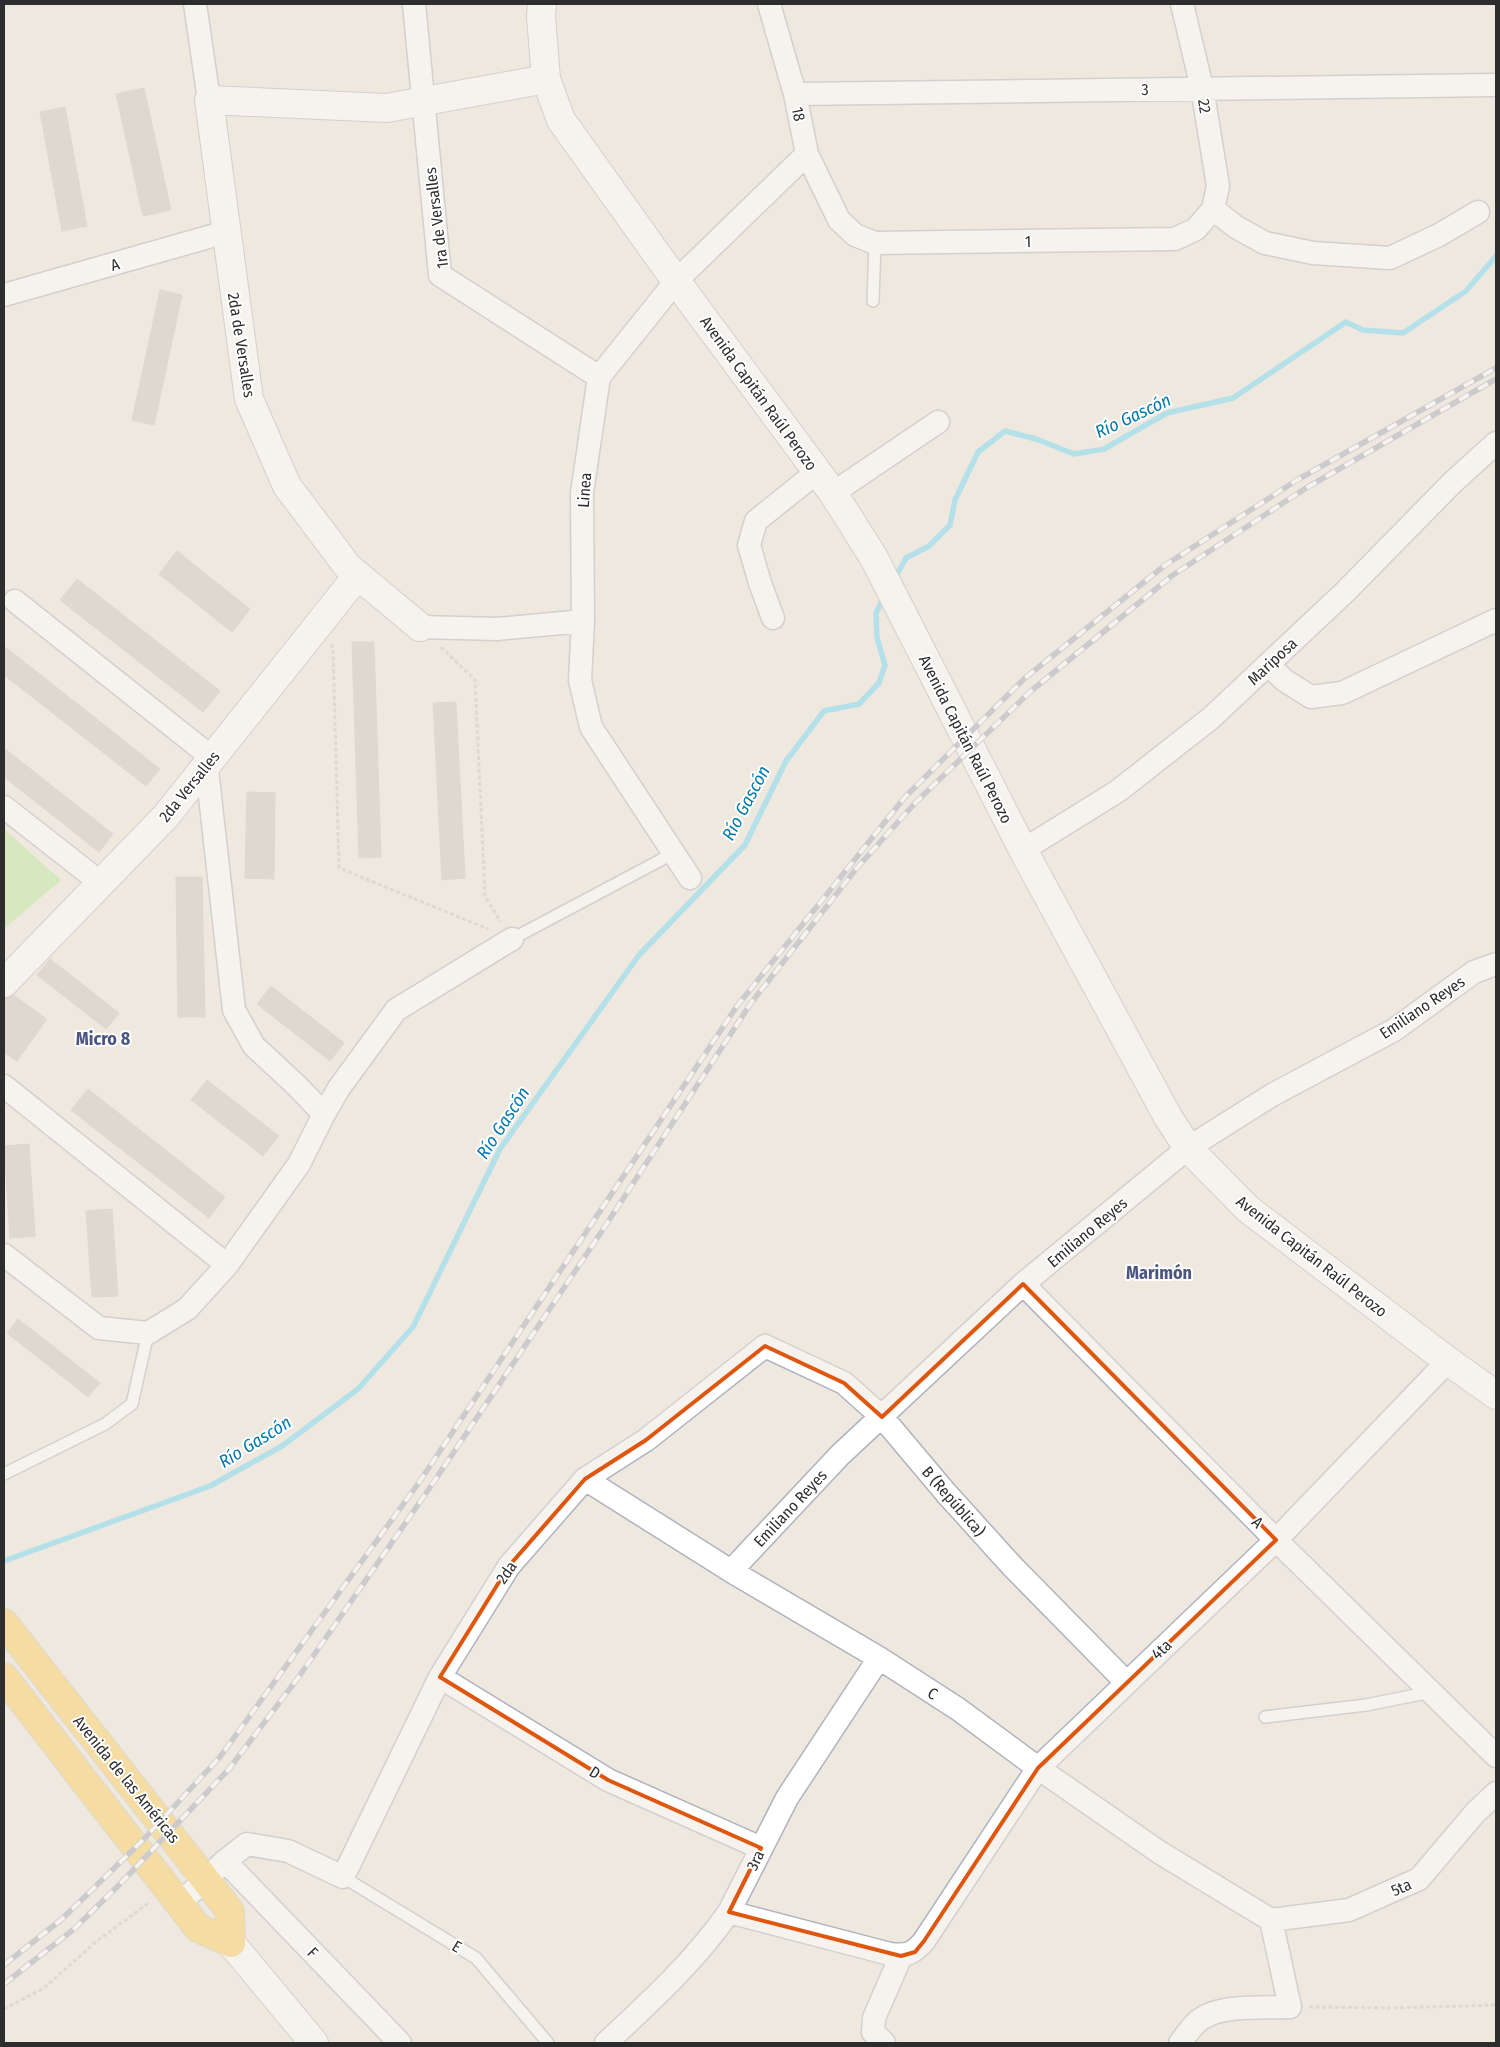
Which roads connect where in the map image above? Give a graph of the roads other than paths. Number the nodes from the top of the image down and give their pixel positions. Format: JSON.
{"nodes":[{"id":1,"x":195,"y":4,"type":"edge"},
{"id":2,"x":414,"y":4,"type":"edge"},
{"id":3,"x":542,"y":4,"type":"edge"},
{"id":4,"x":769,"y":4,"type":"edge"},
{"id":5,"x":1182,"y":4,"type":"edge"},
{"id":6,"x":546,"y":79,"type":"junction"},
{"id":7,"x":1496,"y":85,"type":"edge"},
{"id":8,"x":1202,"y":88,"type":"junction"},
{"id":9,"x":795,"y":94,"type":"junction"},
{"id":10,"x":209,"y":100,"type":"junction"},
{"id":11,"x":423,"y":101,"type":"junction"},
{"id":12,"x":807,"y":154,"type":"junction"},
{"id":13,"x":1213,"y":209,"type":"junction"},
{"id":14,"x":1478,"y":212,"type":"dead end"},
{"id":15,"x":839,"y":220,"type":"joint"},
{"id":16,"x":226,"y":232,"type":"junction"},
{"id":17,"x":875,"y":243,"type":"junction"},
{"id":18,"x":676,"y":281,"type":"junction"},
{"id":19,"x":4,"y":295,"type":"edge"},
{"id":20,"x":873,"y":301,"type":"dead end"},
{"id":21,"x":599,"y":377,"type":"junction"},
{"id":22,"x":938,"y":422,"type":"dead end"},
{"id":23,"x":1496,"y":443,"type":"edge"},
{"id":24,"x":825,"y":483,"type":"junction"},
{"id":25,"x":358,"y":575,"type":"junction"},
{"id":26,"x":15,"y":600,"type":"dead end"},
{"id":27,"x":773,"y":618,"type":"dead end"},
{"id":28,"x":1496,"y":620,"type":"edge"},
{"id":29,"x":583,"y":621,"type":"junction"},
{"id":30,"x":420,"y":627,"type":"joint"},
{"id":31,"x":1269,"y":664,"type":"junction"},
{"id":32,"x":208,"y":763,"type":"junction"},
{"id":33,"x":4,"y":807,"type":"edge"},
{"id":34,"x":1023,"y":850,"type":"junction"},
{"id":35,"x":674,"y":853,"type":"junction"},
{"id":36,"x":690,"y":878,"type":"dead end"},
{"id":37,"x":102,"y":883,"type":"junction"},
{"id":38,"x":512,"y":939,"type":"joint"},
{"id":39,"x":1496,"y":964,"type":"edge"},
{"id":40,"x":4,"y":983,"type":"edge"},
{"id":41,"x":4,"y":1086,"type":"edge"},
{"id":42,"x":324,"y":1114,"type":"junction"},
{"id":43,"x":1188,"y":1148,"type":"junction"},
{"id":44,"x":4,"y":1255,"type":"edge"},
{"id":45,"x":227,"y":1265,"type":"junction"},
{"id":46,"x":1023,"y":1284,"type":"junction"},
{"id":47,"x":148,"y":1333,"type":"junction"},
{"id":48,"x":765,"y":1346,"type":"joint"},
{"id":49,"x":1448,"y":1361,"type":"junction"},
{"id":50,"x":1496,"y":1395,"type":"edge"},
{"id":51,"x":882,"y":1417,"type":"junction"},
{"id":52,"x":4,"y":1474,"type":"edge"},
{"id":53,"x":585,"y":1479,"type":"junction"},
{"id":54,"x":1276,"y":1540,"type":"junction"},
{"id":55,"x":731,"y":1571,"type":"junction"},
{"id":56,"x":4,"y":1622,"type":"edge"},
{"id":57,"x":879,"y":1658,"type":"junction"},
{"id":58,"x":4,"y":1677,"type":"edge"},
{"id":59,"x":440,"y":1677,"type":"junction"},
{"id":60,"x":1126,"y":1682,"type":"junction"},
{"id":61,"x":1431,"y":1692,"type":"junction"},
{"id":62,"x":66,"y":1702,"type":"junction"},
{"id":63,"x":1265,"y":1716,"type":"dead end"},
{"id":64,"x":37,"y":1721,"type":"junction"},
{"id":65,"x":1496,"y":1756,"type":"edge"},
{"id":66,"x":1038,"y":1768,"type":"junction"},
{"id":67,"x":1496,"y":1793,"type":"edge"},
{"id":68,"x":761,"y":1848,"type":"junction"},
{"id":69,"x":216,"y":1870,"type":"junction"},
{"id":70,"x":343,"y":1877,"type":"junction"},
{"id":71,"x":174,"y":1897,"type":"junction"},
{"id":72,"x":729,"y":1912,"type":"junction"},
{"id":73,"x":1271,"y":1920,"type":"junction"},
{"id":74,"x":231,"y":1943,"type":"junction"},
{"id":75,"x":901,"y":1956,"type":"junction"},
{"id":76,"x":314,"y":2043,"type":"edge"},
{"id":77,"x":400,"y":2043,"type":"edge"},
{"id":78,"x":548,"y":2043,"type":"edge"},
{"id":79,"x":606,"y":2043,"type":"edge"},
{"id":80,"x":884,"y":2043,"type":"edge"},
{"id":81,"x":1180,"y":2043,"type":"edge"}],
"edges":[{"from":1,"to":10,"type":"street","name":"2da de Versalles"},
{"from":2,"to":11,"type":"street","name":"1ra de Versalles"},
{"from":3,"to":6,"type":"main road","name":"Avenida Capitán Raúl Perozo"},
{"from":4,"to":9,"type":"street","name":"18"},
{"from":5,"to":8,"type":"street","name":"22"},
{"from":6,"to":11,"type":"main road"},
{"from":6,"to":18,"type":"main road","name":"Avenida Capitán Raúl Perozo"},
{"from":7,"to":8,"type":"street","name":"3"},
{"from":8,"to":9,"type":"street","name":"3"},
{"from":8,"to":13,"type":"street","name":"22"},
{"from":9,"to":12,"type":"street","name":"18"},
{"from":10,"to":11,"type":"main road"},
{"from":10,"to":16,"type":"main road","name":"2da de Versalles"},
{"from":11,"to":21,"type":"street","name":"1ra de Versalles"},
{"from":12,"to":15,"type":"street","name":"18"},
{"from":12,"to":18,"type":"street"},
{"from":13,"to":14,"type":"street"},
{"from":13,"to":17,"type":"street","name":"1"},
{"from":15,"to":17,"type":"street","name":"1"},
{"from":16,"to":19,"type":"street","name":"A"},
{"from":16,"to":25,"type":"main road","name":"2da de Versalles"},
{"from":17,"to":20,"type":"lane"},
{"from":18,"to":21,"type":"street"},
{"from":18,"to":24,"type":"main road","name":"Avenida Capitán Raúl Perozo"},
{"from":21,"to":29,"type":"street","name":"Linea"},
{"from":22,"to":24,"type":"street"},
{"from":23,"to":31,"type":"street","name":"Mariposa"},
{"from":24,"to":27,"type":"street"},
{"from":24,"to":34,"type":"main road","name":"Avenida Capitán Raúl Perozo"},
{"from":25,"to":30,"type":"main road","name":"2da de Versalles"},
{"from":25,"to":32,"type":"main road","name":"2da Versalles"},
{"from":26,"to":32,"type":"street"},
{"from":28,"to":31,"type":"street"},
{"from":29,"to":30,"type":"street"},
{"from":29,"to":35,"type":"street","name":"Linea"},
{"from":31,"to":34,"type":"street","name":"Mariposa"},
{"from":32,"to":37,"type":"main road","name":"2da Versalles"},
{"from":32,"to":42,"type":"street"},
{"from":33,"to":37,"type":"street"},
{"from":34,"to":43,"type":"main road","name":"Avenida Capitán Raúl Perozo"},
{"from":35,"to":36,"type":"street","name":"Linea"},
{"from":35,"to":38,"type":"lane"},
{"from":37,"to":40,"type":"main road","name":"2da Versalles"},
{"from":38,"to":42,"type":"street"},
{"from":39,"to":43,"type":"street","name":"Emiliano Reyes"},
{"from":41,"to":45,"type":"street"},
{"from":42,"to":45,"type":"street"},
{"from":43,"to":46,"type":"street","name":"Emiliano Reyes"},
{"from":43,"to":49,"type":"main road","name":"Avenida Capitán Raúl Perozo"},
{"from":44,"to":47,"type":"street"},
{"from":45,"to":47,"type":"street"},
{"from":46,"to":51,"type":"street","name":"Emiliano Reyes"},
{"from":46,"to":54,"type":"street","name":"A"},
{"from":47,"to":52,"type":"lane"},
{"from":48,"to":51,"type":"street","name":"B (República)"},
{"from":48,"to":53,"type":"street","name":"2da"},
{"from":49,"to":50,"type":"main road","name":"Avenida Capitán Raúl Perozo"},
{"from":49,"to":54,"type":"street","name":"4ta"},
{"from":51,"to":55,"type":"street","name":"Emiliano Reyes"},
{"from":51,"to":60,"type":"street","name":"B (República)"},
{"from":53,"to":55,"type":"street","name":"C"},
{"from":53,"to":59,"type":"street","name":"2da"},
{"from":54,"to":60,"type":"street","name":"4ta"},
{"from":54,"to":61,"type":"street","name":"A"},
{"from":55,"to":57,"type":"street","name":"C"},
{"from":56,"to":62,"type":"main road","name":"Avenida de las Américas"},
{"from":57,"to":66,"type":"street","name":"C"},
{"from":57,"to":68,"type":"street","name":"3ra"},
{"from":58,"to":64,"type":"main road","name":"Avenida de las Américas"},
{"from":59,"to":68,"type":"street","name":"D"},
{"from":59,"to":70,"type":"street","name":"2da"},
{"from":60,"to":66,"type":"street","name":"4ta"},
{"from":61,"to":63,"type":"lane"},
{"from":61,"to":65,"type":"street","name":"A"},
{"from":62,"to":64,"type":"main road"},
{"from":62,"to":69,"type":"main road","name":"Avenida de las Américas"},
{"from":64,"to":71,"type":"main road","name":"Avenida de las Américas"},
{"from":66,"to":73,"type":"street","name":"C"},
{"from":66,"to":75,"type":"street","name":"4ta"},
{"from":67,"to":73,"type":"street","name":"5ta"},
{"from":68,"to":72,"type":"street","name":"3ra"},
{"from":69,"to":70,"type":"street"},
{"from":69,"to":71,"type":"street"},
{"from":69,"to":74,"type":"main road","name":"Avenida de las Américas"},
{"from":69,"to":77,"type":"street","name":"F"},
{"from":70,"to":78,"type":"lane","name":"E"},
{"from":71,"to":74,"type":"main road","name":"Avenida de las Américas"},
{"from":72,"to":75,"type":"street"},
{"from":72,"to":79,"type":"street","name":"3ra"},
{"from":73,"to":81,"type":"street"},
{"from":74,"to":76,"type":"main road","name":"Avenida de las Américas"},
{"from":75,"to":80,"type":"street"}]}
